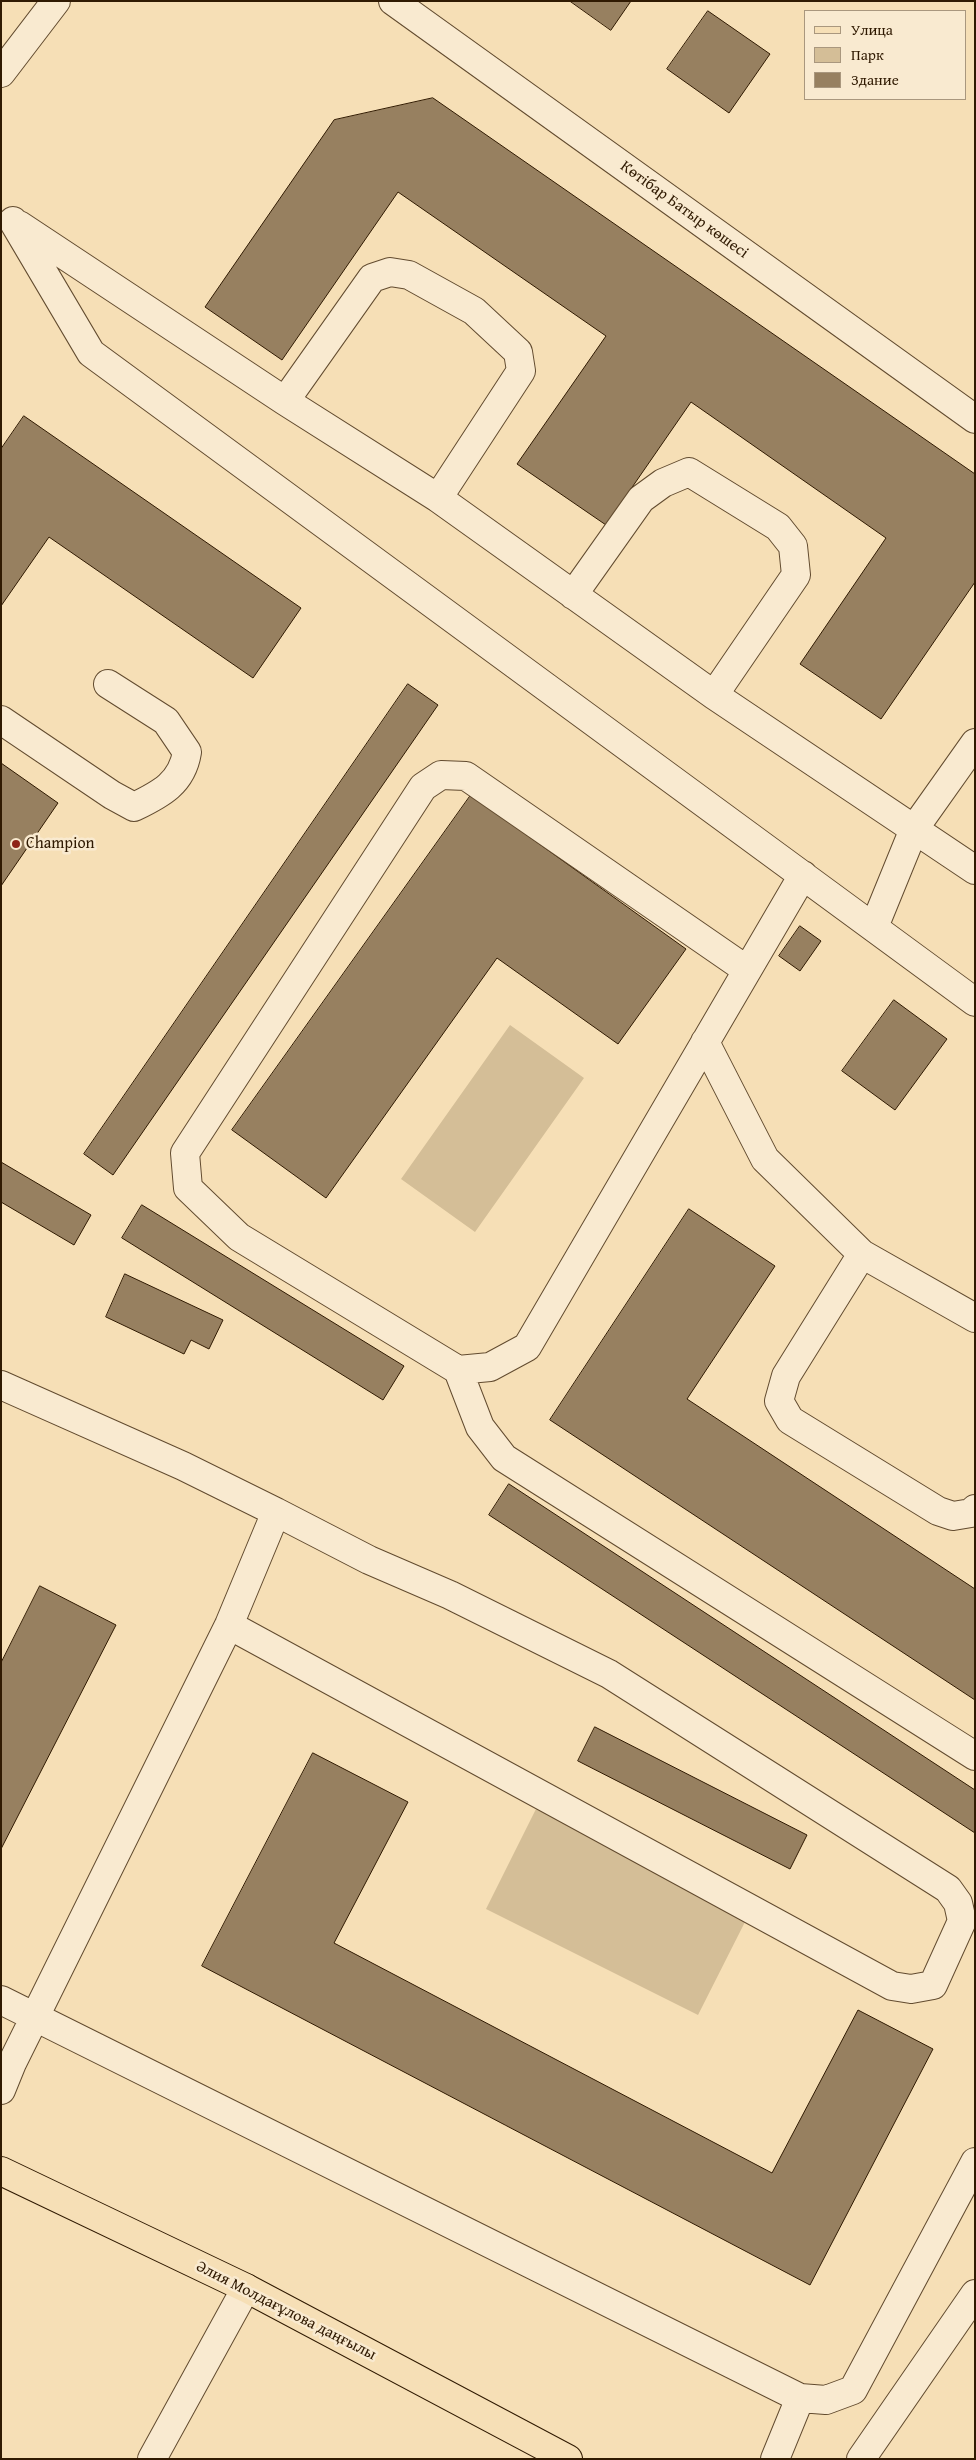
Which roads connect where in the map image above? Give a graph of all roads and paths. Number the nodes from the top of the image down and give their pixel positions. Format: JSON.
{"nodes":[{"id":1,"x":56,"y":1,"type":"edge"},
{"id":2,"x":393,"y":1,"type":"edge"},
{"id":3,"x":1,"y":73,"type":"edge"},
{"id":4,"x":7,"y":217,"type":"edge"},
{"id":5,"x":285,"y":400,"type":"junction"},
{"id":6,"x":975,"y":419,"type":"edge"},
{"id":7,"x":438,"y":498,"type":"junction"},
{"id":8,"x":573,"y":595,"type":"junction"},
{"id":9,"x":108,"y":684,"type":"dead end"},
{"id":10,"x":714,"y":695,"type":"junction"},
{"id":11,"x":1,"y":720,"type":"edge"},
{"id":12,"x":975,"y":744,"type":"edge"},
{"id":13,"x":914,"y":829,"type":"junction"},
{"id":14,"x":975,"y":870,"type":"edge"},
{"id":15,"x":803,"y":875,"type":"junction"},
{"id":16,"x":874,"y":927,"type":"junction"},
{"id":17,"x":748,"y":970,"type":"junction"},
{"id":18,"x":975,"y":1002,"type":"edge"},
{"id":19,"x":705,"y":1042,"type":"junction"},
{"id":20,"x":862,"y":1254,"type":"junction"},
{"id":21,"x":975,"y":1318,"type":"edge"},
{"id":22,"x":458,"y":1370,"type":"junction"},
{"id":23,"x":1,"y":1385,"type":"edge"},
{"id":24,"x":975,"y":1509,"type":"edge"},
{"id":25,"x":276,"y":1512,"type":"junction"},
{"id":26,"x":229,"y":1625,"type":"junction"},
{"id":27,"x":975,"y":1756,"type":"edge"},
{"id":28,"x":1,"y":2000,"type":"edge"},
{"id":29,"x":36,"y":2018,"type":"junction"},
{"id":30,"x":1,"y":2090,"type":"edge"},
{"id":31,"x":975,"y":2162,"type":"edge"},
{"id":32,"x":1,"y":2171,"type":"edge"},
{"id":33,"x":246,"y":2288,"type":"junction"},
{"id":34,"x":975,"y":2294,"type":"edge"},
{"id":35,"x":800,"y":2398,"type":"junction"},
{"id":36,"x":152,"y":2459,"type":"edge"},
{"id":37,"x":568,"y":2459,"type":"edge"},
{"id":38,"x":774,"y":2459,"type":"edge"},
{"id":39,"x":861,"y":2459,"type":"edge"}],
"edges":[{"from":1,"to":3,"type":"street"},
{"from":2,"to":6,"type":"street","name":"Көтібар Батыр көшесі"},
{"from":4,"to":5,"type":"street"},
{"from":4,"to":15,"type":"street"},
{"from":5,"to":7,"type":"street"},
{"from":5,"to":7,"type":"street"},
{"from":7,"to":8,"type":"street"},
{"from":8,"to":10,"type":"street"},
{"from":8,"to":10,"type":"street"},
{"from":9,"to":11,"type":"street"},
{"from":10,"to":13,"type":"street"},
{"from":12,"to":13,"type":"street"},
{"from":13,"to":14,"type":"street"},
{"from":13,"to":16,"type":"street"},
{"from":15,"to":16,"type":"street"},
{"from":15,"to":17,"type":"street"},
{"from":16,"to":18,"type":"street"},
{"from":17,"to":19,"type":"street"},
{"from":17,"to":22,"type":"street"},
{"from":19,"to":20,"type":"street"},
{"from":19,"to":22,"type":"street"},
{"from":20,"to":21,"type":"street"},
{"from":20,"to":24,"type":"street"},
{"from":22,"to":27,"type":"street"},
{"from":23,"to":25,"type":"street"},
{"from":25,"to":26,"type":"street"},
{"from":25,"to":26,"type":"street"},
{"from":26,"to":29,"type":"street"},
{"from":28,"to":29,"type":"street"},
{"from":29,"to":30,"type":"street"},
{"from":29,"to":35,"type":"street"},
{"from":31,"to":35,"type":"street"},
{"from":32,"to":33,"type":"main road","name":"Әлия Молдағұлова даңғылы"},
{"from":33,"to":36,"type":"street"},
{"from":33,"to":37,"type":"main road","name":"Әлия Молдағұлова даңғылы"},
{"from":34,"to":39,"type":"street"},
{"from":35,"to":38,"type":"street"}]}
